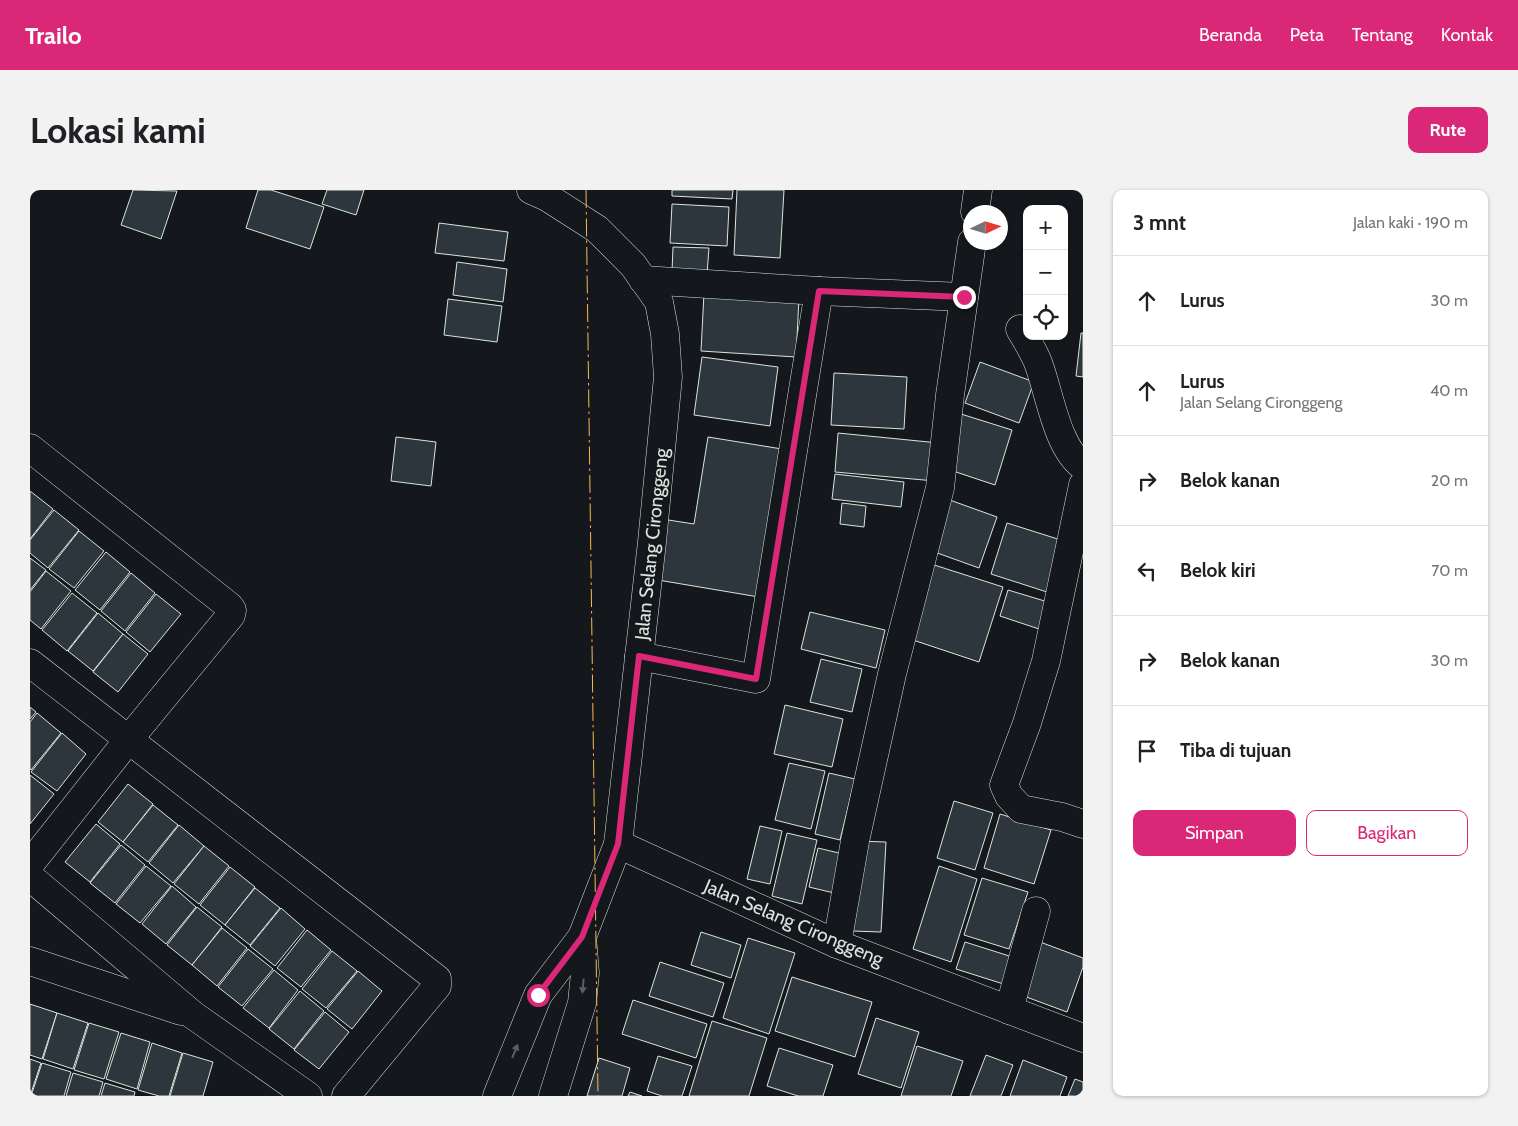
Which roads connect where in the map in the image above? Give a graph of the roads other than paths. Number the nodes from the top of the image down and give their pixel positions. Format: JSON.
{"nodes":[{"id":1,"x":978,"y":190,"type":"edge"},
{"id":2,"x":542,"y":192,"type":"edge"},
{"id":3,"x":976,"y":205,"type":"edge"},
{"id":4,"x":971,"y":250,"type":"edge"},
{"id":5,"x":643,"y":280,"type":"junction"},
{"id":6,"x":819,"y":291,"type":"junction"},
{"id":7,"x":964,"y":297,"type":"junction"},
{"id":8,"x":1020,"y":329,"type":"dead end"},
{"id":9,"x":30,"y":448,"type":"edge"},
{"id":10,"x":1083,"y":466,"type":"edge"},
{"id":11,"x":1083,"y":485,"type":"edge"},
{"id":12,"x":639,"y":656,"type":"junction"},
{"id":13,"x":30,"y":663,"type":"edge"},
{"id":14,"x":129,"y":739,"type":"junction"},
{"id":15,"x":1083,"y":824,"type":"edge"},
{"id":16,"x":618,"y":844,"type":"junction"},
{"id":17,"x":30,"y":864,"type":"edge"},
{"id":18,"x":30,"y":877,"type":"edge"},
{"id":19,"x":1036,"y":911,"type":"dead end"},
{"id":20,"x":582,"y":937,"type":"junction"},
{"id":21,"x":837,"y":944,"type":"junction"},
{"id":22,"x":30,"y":962,"type":"edge"},
{"id":23,"x":1009,"y":1010,"type":"junction"},
{"id":24,"x":193,"y":1015,"type":"junction"},
{"id":25,"x":1083,"y":1038,"type":"edge"},
{"id":26,"x":308,"y":1096,"type":"edge"},
{"id":27,"x":346,"y":1096,"type":"edge"},
{"id":28,"x":497,"y":1096,"type":"edge"},
{"id":29,"x":553,"y":1096,"type":"edge"}],
"edges":[{"from":1,"to":3,"type":"street"},
{"from":2,"to":5,"type":"street","name":"Jalan Selang Cironggeng"},
{"from":4,"to":7,"type":"street"},
{"from":5,"to":6,"type":"street"},
{"from":5,"to":12,"type":"street","name":"Jalan Selang Cironggeng"},
{"from":6,"to":7,"type":"street"},
{"from":6,"to":12,"type":"street"},
{"from":7,"to":21,"type":"street"},
{"from":8,"to":10,"type":"street"},
{"from":9,"to":14,"type":"street"},
{"from":11,"to":15,"type":"street"},
{"from":12,"to":16,"type":"street","name":"Jalan Selang Cironggeng"},
{"from":13,"to":14,"type":"street"},
{"from":14,"to":17,"type":"street"},
{"from":14,"to":27,"type":"street"},
{"from":16,"to":20,"type":"street"},
{"from":16,"to":21,"type":"street","name":"Jalan Selang Cironggeng"},
{"from":18,"to":24,"type":"street"},
{"from":19,"to":23,"type":"street"},
{"from":28,"to":20,"type":"street","one_way":true},
{"from":20,"to":29,"type":"street","one_way":true},
{"from":21,"to":23,"type":"street","name":"Jalan Selang Cironggeng"},
{"from":22,"to":24,"type":"street"},
{"from":23,"to":25,"type":"street","name":"Jalan Selang Cironggeng"},
{"from":24,"to":26,"type":"street"}]}
